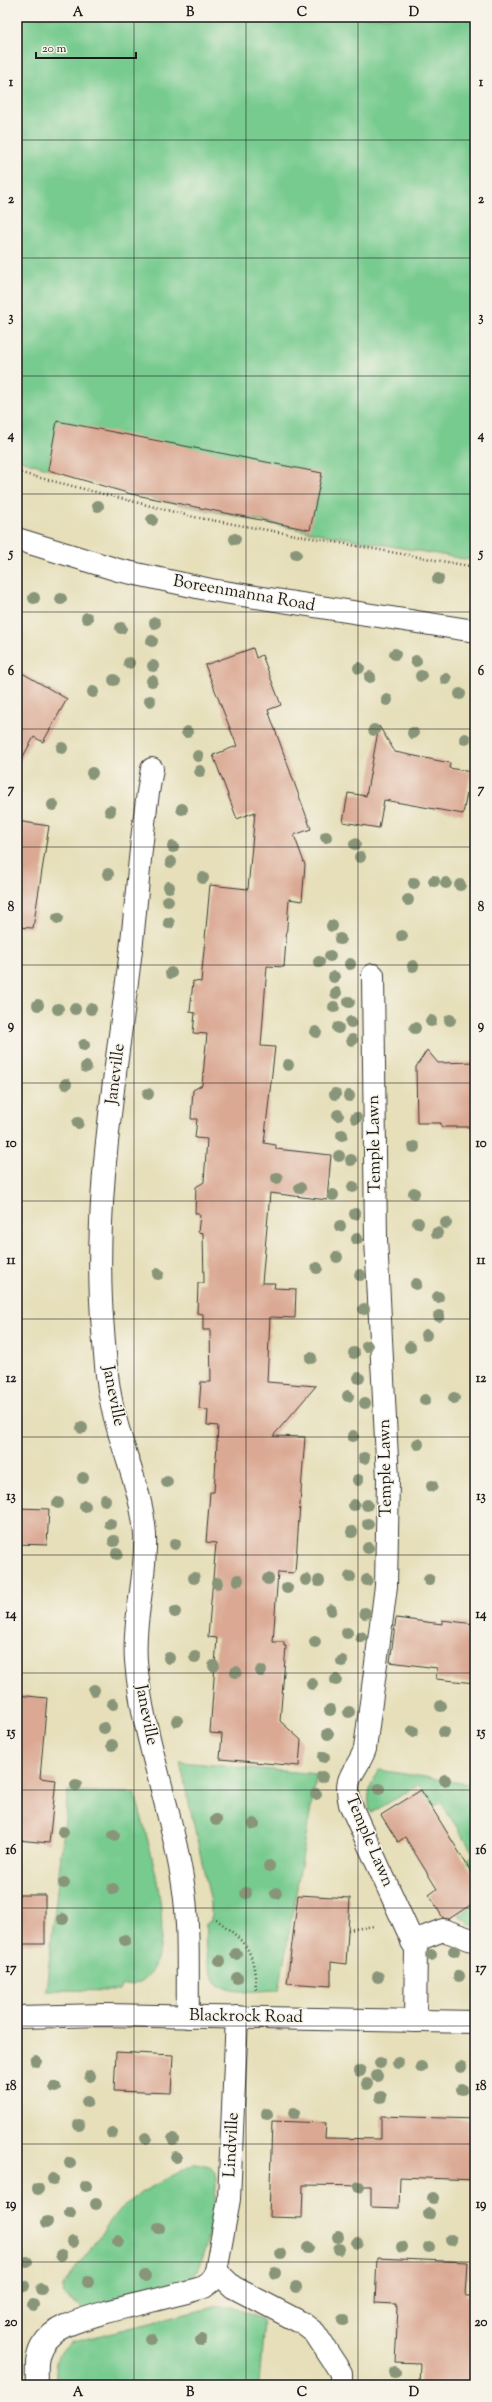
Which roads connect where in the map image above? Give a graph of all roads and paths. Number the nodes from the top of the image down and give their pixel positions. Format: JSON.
{"nodes":[{"id":1,"x":17,"y":472,"type":"edge"},
{"id":2,"x":17,"y":539,"type":"edge"},
{"id":3,"x":475,"y":567,"type":"edge"},
{"id":4,"x":475,"y":631,"type":"edge"},
{"id":5,"x":152,"y":769,"type":"dead end"},
{"id":6,"x":373,"y":975,"type":"dead end"},
{"id":7,"x":475,"y":1941,"type":"edge"},
{"id":8,"x":412,"y":1942,"type":"junction"},
{"id":9,"x":17,"y":2016,"type":"edge"},
{"id":10,"x":188,"y":2017,"type":"junction"},
{"id":11,"x":237,"y":2017,"type":"junction"},
{"id":12,"x":415,"y":2021,"type":"junction"},
{"id":13,"x":475,"y":2022,"type":"edge"},
{"id":14,"x":216,"y":2271,"type":"junction"},
{"id":15,"x":37,"y":2385,"type":"edge"},
{"id":16,"x":341,"y":2385,"type":"edge"}],
"edges":[{"from":1,"to":3,"type":"path"},
{"from":2,"to":4,"type":"street","name":"Boreenmanna Road"},
{"from":5,"to":10,"type":"street","name":"Janeville"},
{"from":6,"to":8,"type":"street","name":"Temple Lawn"},
{"from":7,"to":8,"type":"street"},
{"from":8,"to":12,"type":"street","name":"Temple Lawn"},
{"from":9,"to":10,"type":"street","name":"Blackrock Road"},
{"from":10,"to":11,"type":"street","name":"Blackrock Road"},
{"from":11,"to":12,"type":"street","name":"Blackrock Road"},
{"from":11,"to":14,"type":"street","name":"Lindville"},
{"from":12,"to":13,"type":"street","name":"Blackrock Road"},
{"from":14,"to":15,"type":"street","name":"Lindville"},
{"from":14,"to":16,"type":"street"}]}
